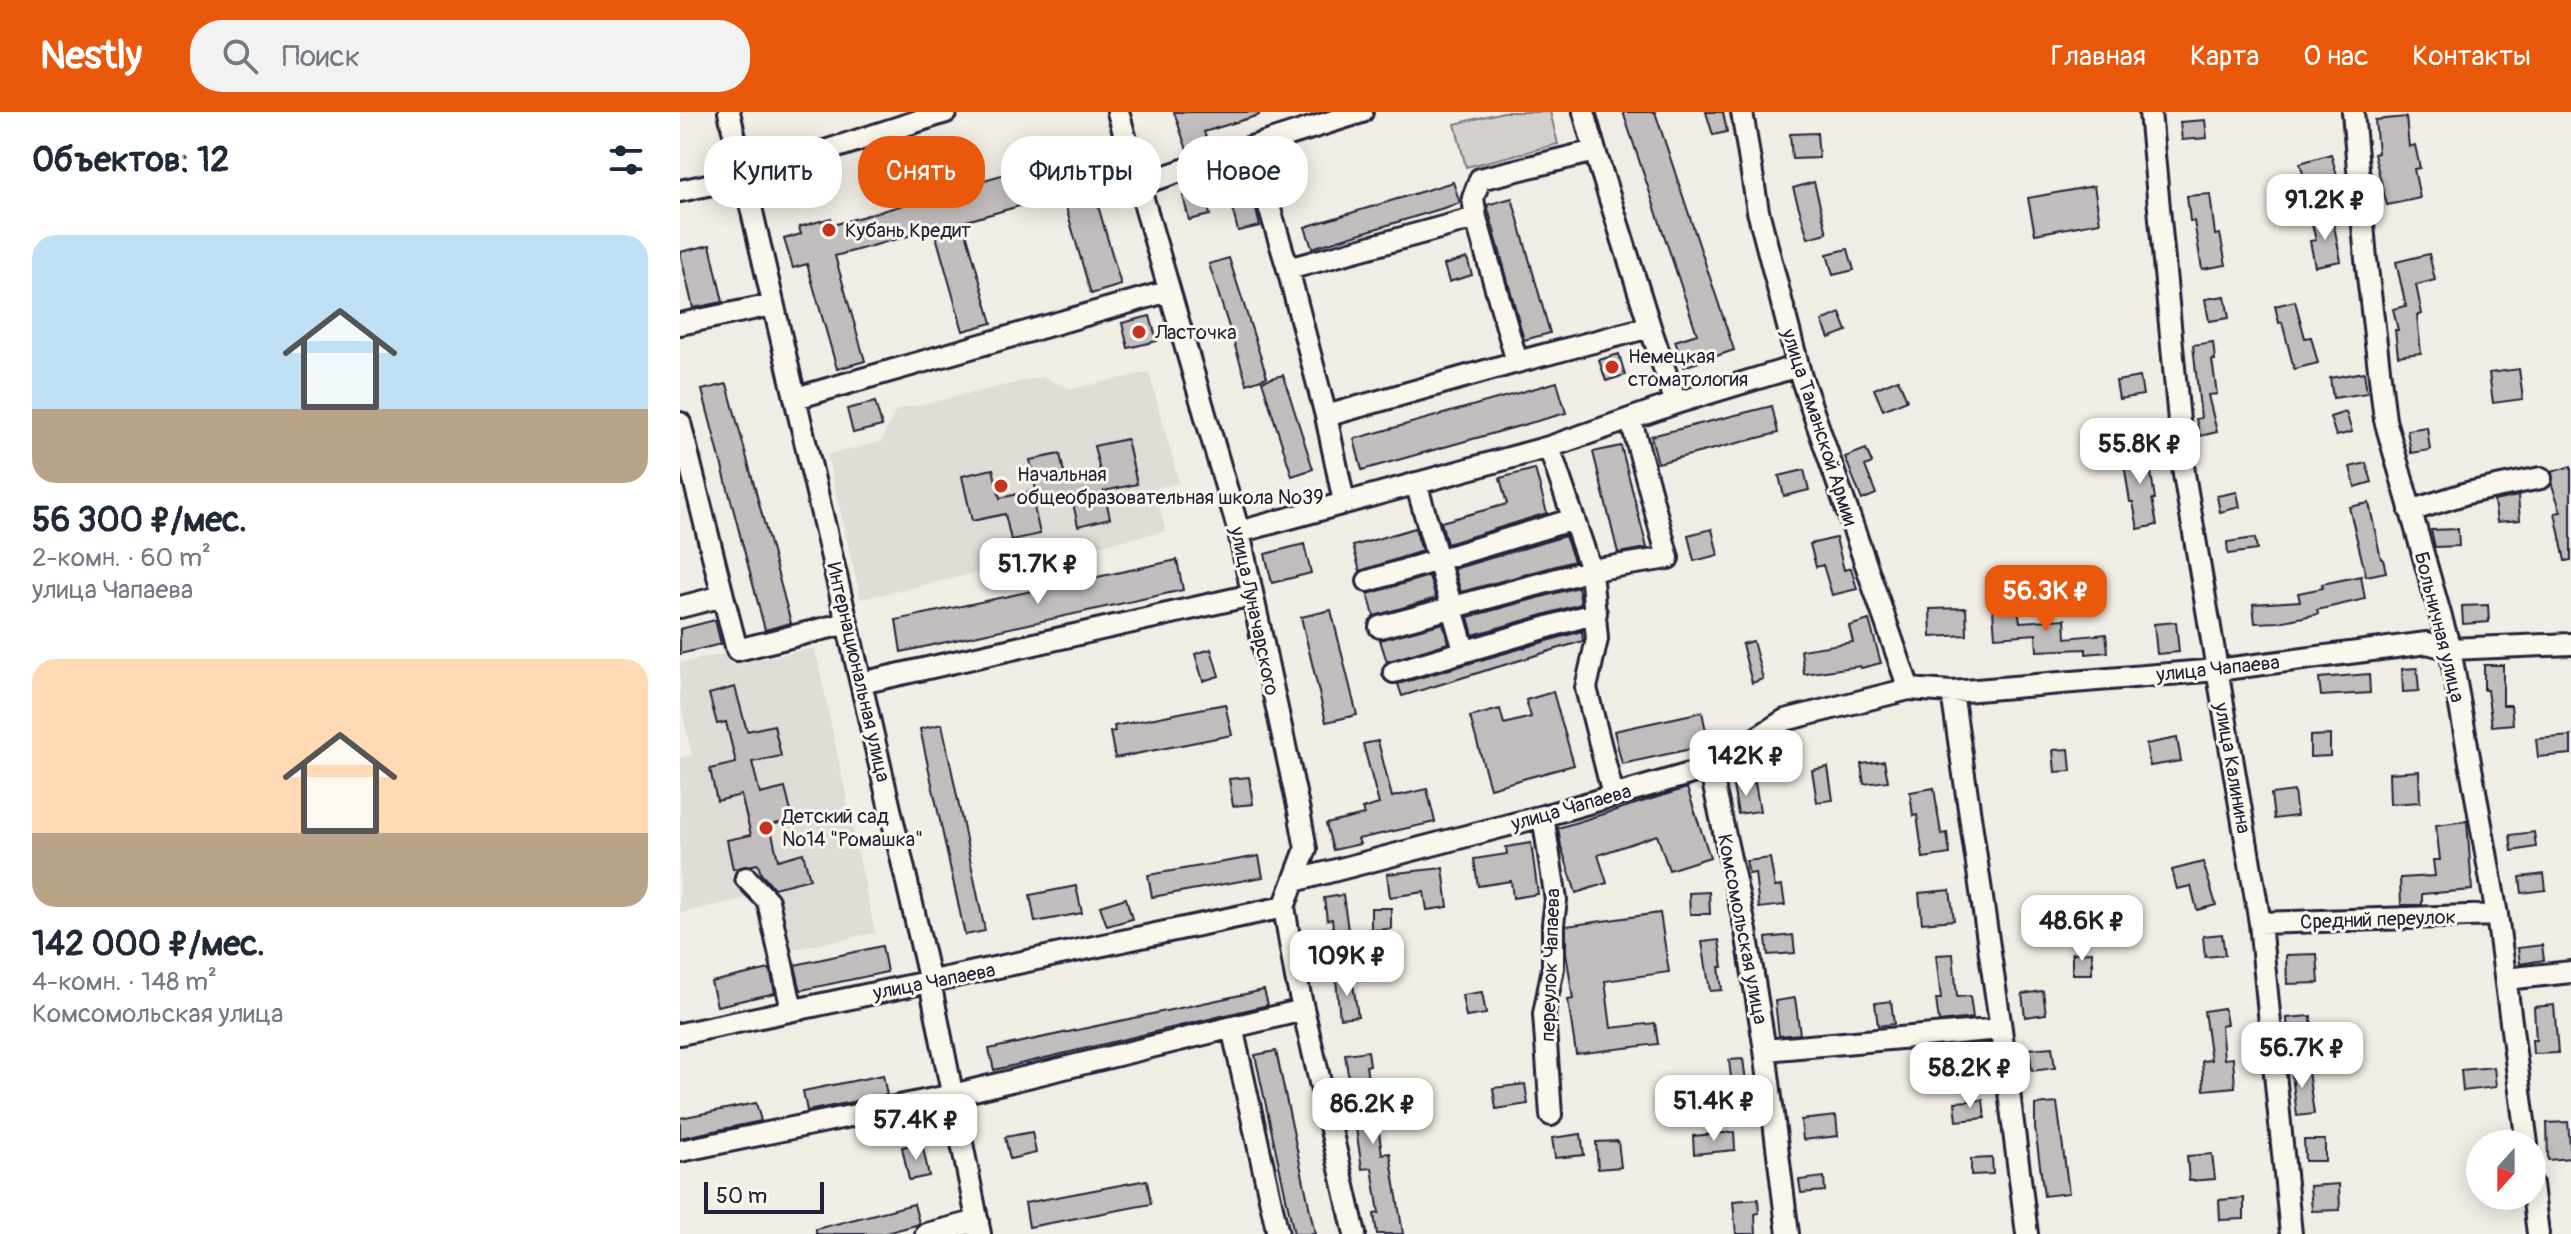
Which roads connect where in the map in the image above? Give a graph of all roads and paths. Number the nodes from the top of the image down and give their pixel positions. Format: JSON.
{"nodes":[{"id":1,"x":729,"y":112,"type":"edge"},
{"id":2,"x":946,"y":112,"type":"edge"},
{"id":3,"x":1118,"y":112,"type":"edge"},
{"id":4,"x":1362,"y":112,"type":"edge"},
{"id":5,"x":1584,"y":112,"type":"edge"},
{"id":6,"x":1742,"y":112,"type":"edge"},
{"id":7,"x":2150,"y":112,"type":"edge"},
{"id":8,"x":2353,"y":112,"type":"edge"},
{"id":9,"x":735,"y":136,"type":"edge"},
{"id":10,"x":1125,"y":136,"type":"edge"},
{"id":11,"x":1286,"y":136,"type":"edge"},
{"id":12,"x":842,"y":145,"type":"edge"},
{"id":13,"x":1595,"y":151,"type":"junction"},
{"id":14,"x":704,"y":186,"type":"edge"},
{"id":15,"x":680,"y":191,"type":"edge"},
{"id":16,"x":751,"y":208,"type":"edge"},
{"id":17,"x":1146,"y":208,"type":"edge"},
{"id":18,"x":1270,"y":208,"type":"edge"},
{"id":19,"x":1476,"y":218,"type":"junction"},
{"id":20,"x":1288,"y":269,"type":"junction"},
{"id":21,"x":1169,"y":291,"type":"junction"},
{"id":22,"x":772,"y":305,"type":"junction"},
{"id":23,"x":680,"y":324,"type":"edge"},
{"id":24,"x":1650,"y":327,"type":"junction"},
{"id":25,"x":1517,"y":362,"type":"junction"},
{"id":26,"x":1798,"y":366,"type":"junction"},
{"id":27,"x":796,"y":398,"type":"junction"},
{"id":28,"x":1676,"y":403,"type":"junction"},
{"id":29,"x":1326,"y":416,"type":"junction"},
{"id":30,"x":1631,"y":420,"type":"junction"},
{"id":31,"x":680,"y":423,"type":"edge"},
{"id":32,"x":1549,"y":447,"type":"junction"},
{"id":33,"x":2541,"y":478,"type":"dead end"},
{"id":34,"x":1416,"y":483,"type":"junction"},
{"id":35,"x":1344,"y":502,"type":"junction"},
{"id":36,"x":2410,"y":511,"type":"junction"},
{"id":37,"x":1574,"y":519,"type":"junction"},
{"id":38,"x":1239,"y":532,"type":"junction"},
{"id":39,"x":1437,"y":562,"type":"junction"},
{"id":40,"x":1591,"y":570,"type":"junction"},
{"id":41,"x":1368,"y":581,"type":"dead end"},
{"id":42,"x":1252,"y":595,"type":"junction"},
{"id":43,"x":723,"y":596,"type":"junction"},
{"id":44,"x":680,"y":607,"type":"edge"},
{"id":45,"x":1450,"y":608,"type":"junction"},
{"id":46,"x":1596,"y":613,"type":"junction"},
{"id":47,"x":847,"y":623,"type":"junction"},
{"id":48,"x":1380,"y":627,"type":"dead end"},
{"id":49,"x":2571,"y":644,"type":"edge"},
{"id":50,"x":2450,"y":649,"type":"junction"},
{"id":51,"x":1464,"y":650,"type":"junction"},
{"id":52,"x":2217,"y":670,"type":"junction"},
{"id":53,"x":1394,"y":672,"type":"dead end"},
{"id":54,"x":861,"y":683,"type":"junction"},
{"id":55,"x":1909,"y":689,"type":"junction"},
{"id":56,"x":1952,"y":692,"type":"junction"},
{"id":57,"x":1710,"y":768,"type":"junction"},
{"id":58,"x":1613,"y":795,"type":"junction"},
{"id":59,"x":1543,"y":816,"type":"junction"},
{"id":60,"x":746,"y":878,"type":"dead end"},
{"id":61,"x":1294,"y":881,"type":"junction"},
{"id":62,"x":1284,"y":907,"type":"junction"},
{"id":63,"x":2497,"y":915,"type":"junction"},
{"id":64,"x":2260,"y":923,"type":"junction"},
{"id":65,"x":2571,"y":972,"type":"edge"},
{"id":66,"x":2506,"y":979,"type":"junction"},
{"id":67,"x":930,"y":982,"type":"junction"},
{"id":68,"x":792,"y":1010,"type":"junction"},
{"id":69,"x":1303,"y":1010,"type":"junction"},
{"id":70,"x":1232,"y":1027,"type":"junction"},
{"id":71,"x":2001,"y":1029,"type":"junction"},
{"id":72,"x":680,"y":1034,"type":"edge"},
{"id":73,"x":1765,"y":1050,"type":"junction"},
{"id":74,"x":953,"y":1095,"type":"junction"},
{"id":75,"x":1551,"y":1115,"type":"dead end"},
{"id":76,"x":2525,"y":1130,"type":"edge"},
{"id":77,"x":680,"y":1151,"type":"edge"},
{"id":78,"x":2535,"y":1210,"type":"edge"},
{"id":79,"x":979,"y":1228,"type":"edge"},
{"id":80,"x":926,"y":1234,"type":"edge"},
{"id":81,"x":1278,"y":1234,"type":"edge"},
{"id":82,"x":1355,"y":1234,"type":"edge"},
{"id":83,"x":1788,"y":1234,"type":"edge"},
{"id":84,"x":2027,"y":1234,"type":"edge"},
{"id":85,"x":2291,"y":1234,"type":"edge"},
{"id":86,"x":2538,"y":1234,"type":"edge"}],
"edges":[{"from":1,"to":9,"type":"street","name":"Интернациональная улица"},
{"from":2,"to":12,"type":"street"},
{"from":3,"to":10,"type":"street","name":"улица Луначарского"},
{"from":4,"to":11,"type":"street"},
{"from":5,"to":13,"type":"street"},
{"from":6,"to":26,"type":"street","name":"улица Таманской Армии"},
{"from":7,"to":52,"type":"street","name":"улица Калинина"},
{"from":8,"to":36,"type":"street","name":"Больничная улица"},
{"from":13,"to":19,"type":"street"},
{"from":13,"to":24,"type":"street"},
{"from":14,"to":15,"type":"street"},
{"from":16,"to":22,"type":"street","name":"Интернациональная улица"},
{"from":17,"to":21,"type":"street","name":"улица Луначарского"},
{"from":18,"to":20,"type":"street"},
{"from":19,"to":20,"type":"street"},
{"from":19,"to":25,"type":"street"},
{"from":20,"to":29,"type":"street"},
{"from":21,"to":27,"type":"street"},
{"from":21,"to":38,"type":"street","name":"улица Луначарского"},
{"from":22,"to":23,"type":"street"},
{"from":22,"to":27,"type":"street","name":"Интернациональная улица"},
{"from":24,"to":25,"type":"street"},
{"from":24,"to":28,"type":"street"},
{"from":25,"to":29,"type":"street"},
{"from":26,"to":28,"type":"street"},
{"from":26,"to":55,"type":"street","name":"улица Таманской Армии"},
{"from":27,"to":47,"type":"street","name":"Интернациональная улица"},
{"from":28,"to":30,"type":"street"},
{"from":29,"to":35,"type":"street"},
{"from":30,"to":32,"type":"street"},
{"from":30,"to":40,"type":"street"},
{"from":31,"to":43,"type":"street"},
{"from":32,"to":34,"type":"street"},
{"from":32,"to":37,"type":"street"},
{"from":33,"to":36,"type":"street"},
{"from":34,"to":35,"type":"street"},
{"from":34,"to":39,"type":"street"},
{"from":35,"to":38,"type":"street"},
{"from":36,"to":50,"type":"street","name":"Больничная улица"},
{"from":37,"to":39,"type":"street"},
{"from":37,"to":40,"type":"street"},
{"from":38,"to":42,"type":"street","name":"улица Луначарского"},
{"from":39,"to":41,"type":"street"},
{"from":39,"to":45,"type":"street"},
{"from":40,"to":45,"type":"street"},
{"from":40,"to":46,"type":"street"},
{"from":42,"to":54,"type":"street"},
{"from":42,"to":61,"type":"street","name":"улица Луначарского"},
{"from":43,"to":44,"type":"street"},
{"from":43,"to":47,"type":"street"},
{"from":45,"to":48,"type":"street"},
{"from":45,"to":51,"type":"street"},
{"from":46,"to":51,"type":"street"},
{"from":46,"to":58,"type":"street"},
{"from":47,"to":54,"type":"street","name":"Интернациональная улица"},
{"from":49,"to":50,"type":"street","name":"улица Чапаева"},
{"from":50,"to":52,"type":"street","name":"улица Чапаева"},
{"from":50,"to":63,"type":"street","name":"Больничная улица"},
{"from":51,"to":53,"type":"street"},
{"from":52,"to":56,"type":"street","name":"улица Чапаева"},
{"from":52,"to":64,"type":"street","name":"улица Калинина"},
{"from":54,"to":67,"type":"street","name":"Интернациональная улица"},
{"from":55,"to":56,"type":"street","name":"улица Чапаева"},
{"from":55,"to":57,"type":"street","name":"улица Чапаева"},
{"from":56,"to":71,"type":"street"},
{"from":57,"to":58,"type":"street","name":"улица Чапаева"},
{"from":57,"to":73,"type":"street","name":"Комсомольская улица"},
{"from":58,"to":59,"type":"street","name":"улица Чапаева"},
{"from":59,"to":61,"type":"street","name":"улица Чапаева"},
{"from":59,"to":75,"type":"street","name":"переулок Чапаева"},
{"from":60,"to":68,"type":"street"},
{"from":61,"to":62,"type":"street"},
{"from":62,"to":67,"type":"street","name":"улица Чапаева"},
{"from":62,"to":69,"type":"street"},
{"from":63,"to":64,"type":"street","name":"Средний переулок"},
{"from":63,"to":66,"type":"street","name":"Больничная улица"},
{"from":64,"to":85,"type":"street","name":"улица Калинина"},
{"from":65,"to":66,"type":"street"},
{"from":66,"to":76,"type":"street","name":"Больничная улица"},
{"from":67,"to":68,"type":"street","name":"улица Чапаева"},
{"from":67,"to":74,"type":"street","name":"Интернациональная улица"},
{"from":68,"to":72,"type":"street","name":"улица Чапаева"},
{"from":69,"to":70,"type":"street"},
{"from":69,"to":82,"type":"street"},
{"from":70,"to":74,"type":"street"},
{"from":70,"to":81,"type":"street"},
{"from":71,"to":73,"type":"street"},
{"from":71,"to":84,"type":"street"},
{"from":73,"to":83,"type":"street","name":"Комсомольская улица"},
{"from":74,"to":77,"type":"street"},
{"from":74,"to":79,"type":"street","name":"Интернациональная улица"},
{"from":78,"to":86,"type":"street"},
{"from":79,"to":80,"type":"street"}]}
